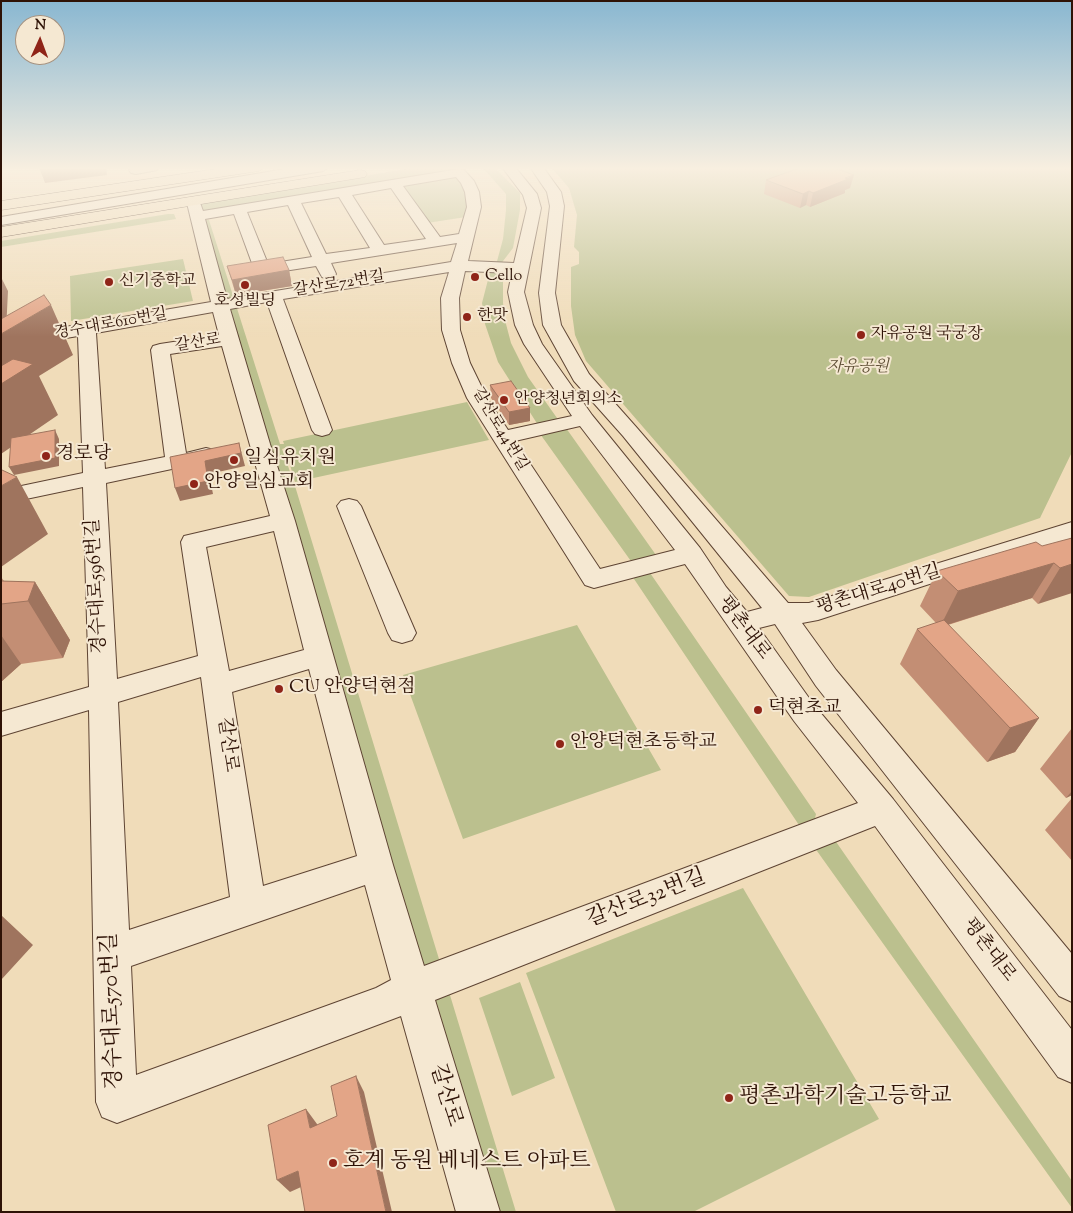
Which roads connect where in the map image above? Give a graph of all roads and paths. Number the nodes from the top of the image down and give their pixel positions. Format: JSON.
{"nodes":[{"id":1,"x":61,"y":224,"type":"edge"},
{"id":2,"x":85,"y":224,"type":"edge"},
{"id":3,"x":201,"y":224,"type":"edge"},
{"id":4,"x":245,"y":224,"type":"edge"},
{"id":5,"x":303,"y":224,"type":"edge"},
{"id":6,"x":363,"y":224,"type":"edge"},
{"id":7,"x":423,"y":224,"type":"edge"},
{"id":8,"x":469,"y":224,"type":"edge"},
{"id":9,"x":531,"y":224,"type":"edge"},
{"id":10,"x":555,"y":224,"type":"edge"},
{"id":11,"x":1,"y":234,"type":"edge"},
{"id":12,"x":467,"y":236,"type":"junction"},
{"id":13,"x":435,"y":241,"type":"junction"},
{"id":14,"x":379,"y":250,"type":"junction"},
{"id":15,"x":321,"y":260,"type":"junction"},
{"id":16,"x":458,"y":266,"type":"junction"},
{"id":17,"x":521,"y":268,"type":"junction"},
{"id":18,"x":262,"y":269,"type":"junction"},
{"id":19,"x":225,"y":275,"type":"junction"},
{"id":20,"x":334,"y":286,"type":"junction"},
{"id":21,"x":273,"y":296,"type":"junction"},
{"id":22,"x":221,"y":306,"type":"junction"},
{"id":23,"x":87,"y":330,"type":"junction"},
{"id":24,"x":229,"y":338,"type":"junction"},
{"id":25,"x":1,"y":344,"type":"edge"},
{"id":26,"x":585,"y":419,"type":"junction"},
{"id":27,"x":322,"y":430,"type":"dead end"},
{"id":28,"x":502,"y":438,"type":"junction"},
{"id":29,"x":240,"y":447,"type":"junction"},
{"id":30,"x":176,"y":461,"type":"junction"},
{"id":31,"x":94,"y":477,"type":"junction"},
{"id":32,"x":1,"y":495,"type":"edge"},
{"id":33,"x":349,"y":506,"type":"dead end"},
{"id":34,"x":283,"y":521,"type":"junction"},
{"id":35,"x":1072,"y":530,"type":"edge"},
{"id":36,"x":691,"y":554,"type":"junction"},
{"id":37,"x":782,"y":613,"type":"junction"},
{"id":38,"x":742,"y":623,"type":"junction"},
{"id":39,"x":402,"y":633,"type":"dead end"},
{"id":40,"x":320,"y":656,"type":"junction"},
{"id":41,"x":215,"y":674,"type":"junction"},
{"id":42,"x":103,"y":694,"type":"junction"},
{"id":43,"x":1,"y":724,"type":"edge"},
{"id":44,"x":882,"y":809,"type":"junction"},
{"id":45,"x":376,"y":865,"type":"junction"},
{"id":46,"x":249,"y":907,"type":"junction"},
{"id":47,"x":112,"y":954,"type":"junction"},
{"id":48,"x":1072,"y":983,"type":"edge"},
{"id":49,"x":412,"y":990,"type":"junction"},
{"id":50,"x":1072,"y":1063,"type":"edge"},
{"id":51,"x":478,"y":1212,"type":"edge"}],
"edges":[{"from":1,"to":11,"type":"highway"},
{"from":2,"to":11,"type":"street"},
{"from":3,"to":19,"type":"street","name":"갈산로"},
{"from":4,"to":18,"type":"street"},
{"from":5,"to":15,"type":"street"},
{"from":6,"to":14,"type":"street"},
{"from":7,"to":13,"type":"street"},
{"from":8,"to":12,"type":"street","name":"갈산로44번길"},
{"from":9,"to":17,"type":"street","name":"평촌대로"},
{"from":10,"to":37,"type":"street","name":"평촌대로"},
{"from":12,"to":13,"type":"street"},
{"from":12,"to":16,"type":"street","name":"갈산로44번길"},
{"from":13,"to":14,"type":"street"},
{"from":14,"to":15,"type":"street"},
{"from":15,"to":18,"type":"street"},
{"from":15,"to":20,"type":"street"},
{"from":16,"to":17,"type":"street","name":"갈산로72번길"},
{"from":16,"to":20,"type":"street","name":"갈산로72번길"},
{"from":16,"to":28,"type":"street","name":"갈산로44번길"},
{"from":17,"to":26,"type":"street","name":"평촌대로"},
{"from":18,"to":19,"type":"street"},
{"from":19,"to":22,"type":"street","name":"갈산로"},
{"from":20,"to":21,"type":"street","name":"갈산로72번길"},
{"from":21,"to":22,"type":"street","name":"갈산로72번길"},
{"from":21,"to":27,"type":"street"},
{"from":22,"to":23,"type":"street","name":"경수대로610번길"},
{"from":22,"to":24,"type":"street","name":"갈산로"},
{"from":23,"to":25,"type":"street","name":"경수대로610번길"},
{"from":23,"to":31,"type":"street","name":"경수대로596번길"},
{"from":24,"to":29,"type":"street","name":"갈산로"},
{"from":24,"to":30,"type":"street","name":"갈산로"},
{"from":26,"to":28,"type":"street"},
{"from":26,"to":36,"type":"street","name":"평촌대로"},
{"from":28,"to":36,"type":"street","name":"갈산로44번길"},
{"from":29,"to":30,"type":"street"},
{"from":29,"to":34,"type":"street","name":"갈산로"},
{"from":30,"to":31,"type":"street"},
{"from":31,"to":32,"type":"street"},
{"from":31,"to":42,"type":"street","name":"경수대로596번길"},
{"from":33,"to":39,"type":"street"},
{"from":34,"to":40,"type":"street","name":"갈산로"},
{"from":34,"to":41,"type":"street","name":"갈산로"},
{"from":35,"to":37,"type":"street","name":"평촌대로40번길"},
{"from":36,"to":38,"type":"street","name":"평촌대로"},
{"from":37,"to":38,"type":"street","name":"평촌대로40번길"},
{"from":37,"to":48,"type":"street","name":"평촌대로"},
{"from":38,"to":44,"type":"street","name":"평촌대로"},
{"from":40,"to":41,"type":"street"},
{"from":40,"to":45,"type":"street","name":"갈산로"},
{"from":41,"to":42,"type":"street"},
{"from":41,"to":46,"type":"street","name":"갈산로"},
{"from":42,"to":43,"type":"street"},
{"from":42,"to":47,"type":"street","name":"경수대로570번길"},
{"from":44,"to":49,"type":"street","name":"갈산로32번길"},
{"from":44,"to":50,"type":"street","name":"평촌대로"},
{"from":45,"to":46,"type":"street"},
{"from":45,"to":49,"type":"street","name":"갈산로"},
{"from":46,"to":47,"type":"street"},
{"from":47,"to":49,"type":"street","name":"경수대로570번길"},
{"from":49,"to":51,"type":"street","name":"갈산로"}]}
